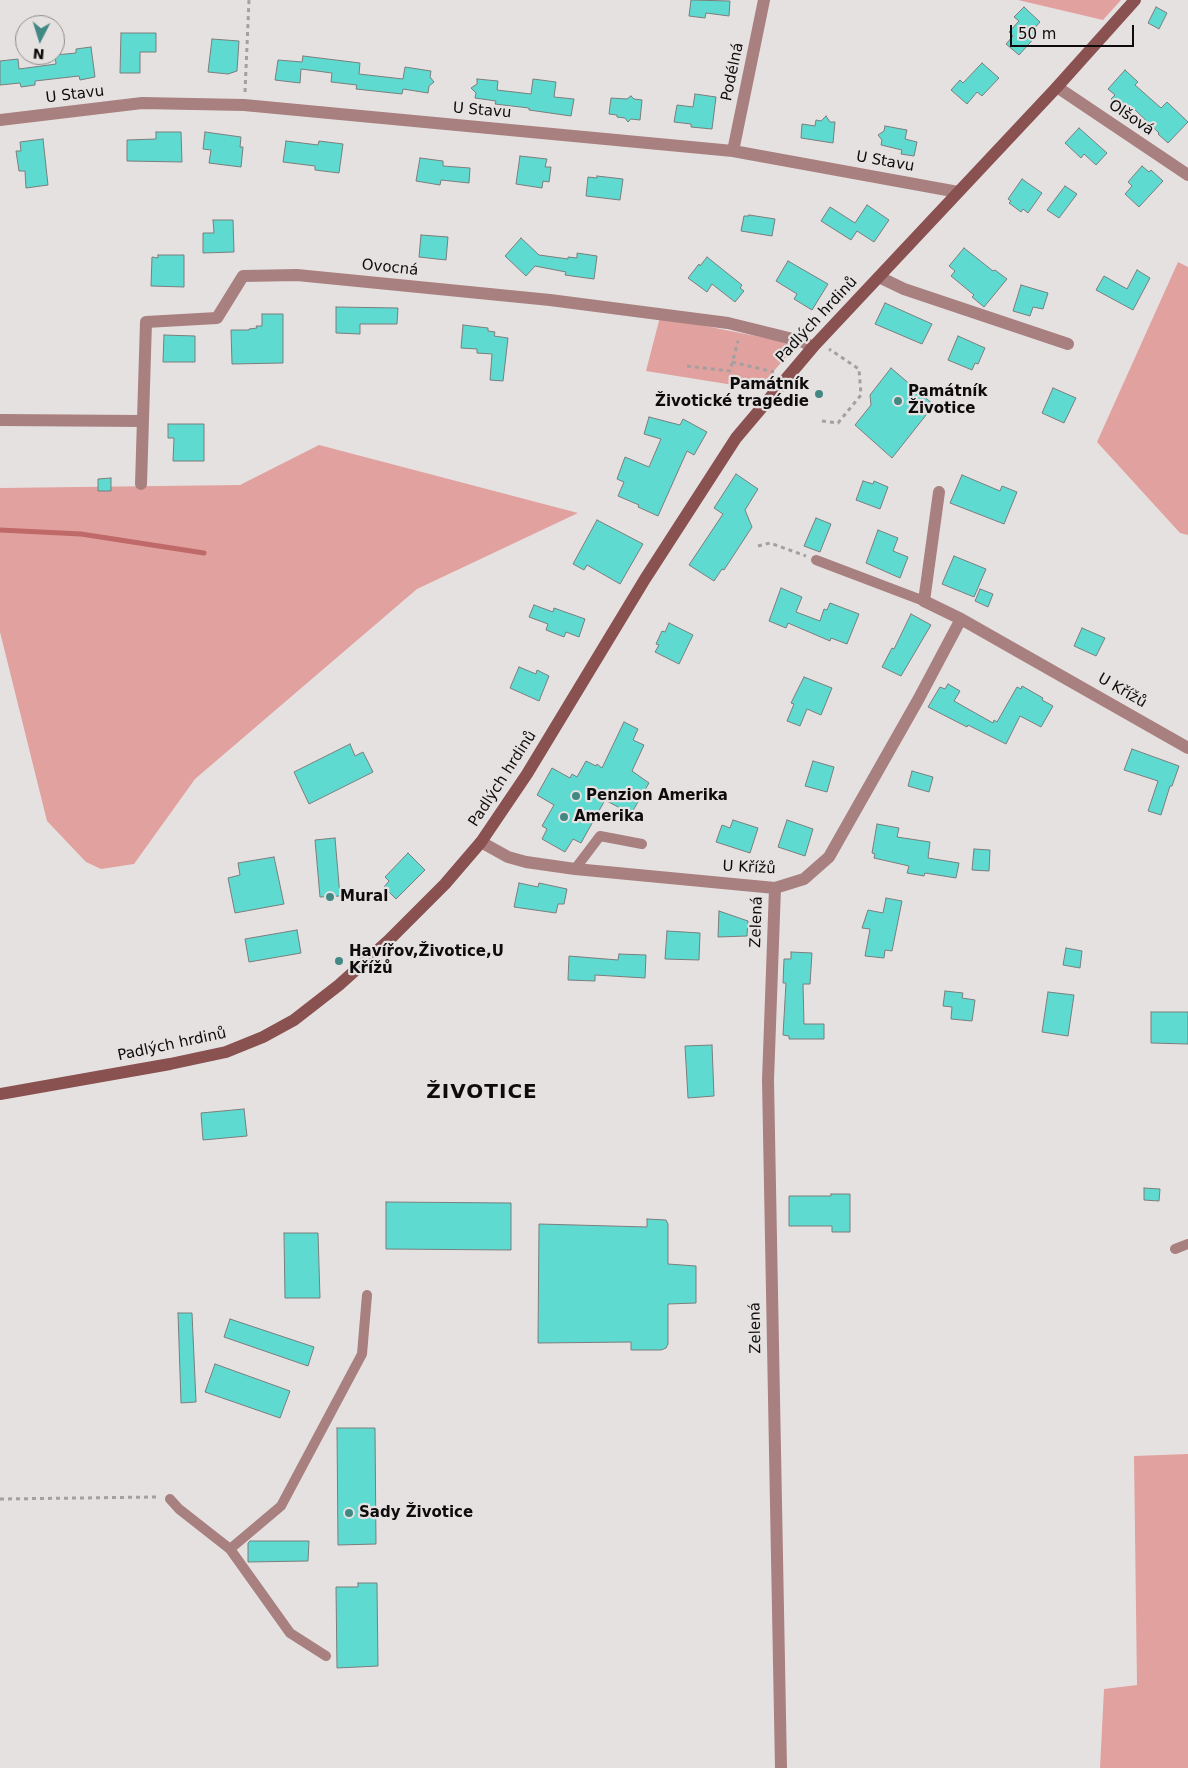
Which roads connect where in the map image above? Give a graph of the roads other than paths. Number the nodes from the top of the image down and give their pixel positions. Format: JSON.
{"nodes":[{"id":1,"x":764,"y":0,"type":"edge"},
{"id":2,"x":1135,"y":0,"type":"edge"},
{"id":3,"x":1057,"y":87,"type":"junction"},
{"id":4,"x":0,"y":120,"type":"edge"},
{"id":5,"x":733,"y":151,"type":"junction"},
{"id":6,"x":1188,"y":175,"type":"edge"},
{"id":7,"x":958,"y":192,"type":"junction"},
{"id":8,"x":879,"y":277,"type":"junction"},
{"id":9,"x":1068,"y":344,"type":"dead end"},
{"id":10,"x":815,"y":345,"type":"junction"},
{"id":11,"x":0,"y":420,"type":"edge"},
{"id":12,"x":142,"y":421,"type":"junction"},
{"id":13,"x":141,"y":484,"type":"dead end"},
{"id":14,"x":939,"y":492,"type":"dead end"},
{"id":15,"x":816,"y":560,"type":"road end"},
{"id":16,"x":924,"y":602,"type":"junction"},
{"id":17,"x":961,"y":619,"type":"junction"},
{"id":18,"x":1188,"y":748,"type":"edge"},
{"id":19,"x":481,"y":842,"type":"junction"},
{"id":20,"x":642,"y":844,"type":"dead end"},
{"id":21,"x":575,"y":869,"type":"junction"},
{"id":22,"x":775,"y":888,"type":"junction"},
{"id":23,"x":0,"y":1094,"type":"edge"},
{"id":24,"x":1188,"y":1244,"type":"edge"},
{"id":25,"x":1175,"y":1249,"type":"dead end"},
{"id":26,"x":367,"y":1295,"type":"dead end"},
{"id":27,"x":170,"y":1499,"type":"road end"},
{"id":28,"x":230,"y":1549,"type":"junction"},
{"id":29,"x":326,"y":1656,"type":"dead end"},
{"id":30,"x":781,"y":1768,"type":"edge"}],
"edges":[{"from":1,"to":5,"type":"street","name":"Podélná"},
{"from":2,"to":3,"type":"street","name":"Padlých hrdinů"},
{"from":3,"to":6,"type":"street","name":"Olšová"},
{"from":3,"to":7,"type":"street","name":"Padlých hrdinů"},
{"from":4,"to":5,"type":"street","name":"U Stavu"},
{"from":5,"to":7,"type":"street","name":"U Stavu"},
{"from":7,"to":8,"type":"street","name":"Padlých hrdinů"},
{"from":8,"to":9,"type":"street","name":"Padlých hrdinů"},
{"from":8,"to":10,"type":"street","name":"Padlých hrdinů"},
{"from":10,"to":12,"type":"street","name":"Ovocná"},
{"from":10,"to":19,"type":"street","name":"Padlých hrdinů"},
{"from":11,"to":12,"type":"street"},
{"from":12,"to":13,"type":"street","name":"Ovocná"},
{"from":14,"to":16,"type":"street"},
{"from":15,"to":16,"type":"lane"},
{"from":16,"to":17,"type":"street","name":"U Křížů"},
{"from":17,"to":18,"type":"street","name":"U Křížů"},
{"from":17,"to":22,"type":"street","name":"U Křížů"},
{"from":19,"to":21,"type":"street","name":"U Křížů"},
{"from":19,"to":23,"type":"street","name":"Padlých hrdinů"},
{"from":20,"to":21,"type":"lane"},
{"from":21,"to":22,"type":"street","name":"U Křížů"},
{"from":22,"to":30,"type":"street","name":"Zelená"},
{"from":24,"to":25,"type":"lane"},
{"from":26,"to":28,"type":"lane"},
{"from":27,"to":28,"type":"lane"},
{"from":28,"to":29,"type":"lane"}]}
